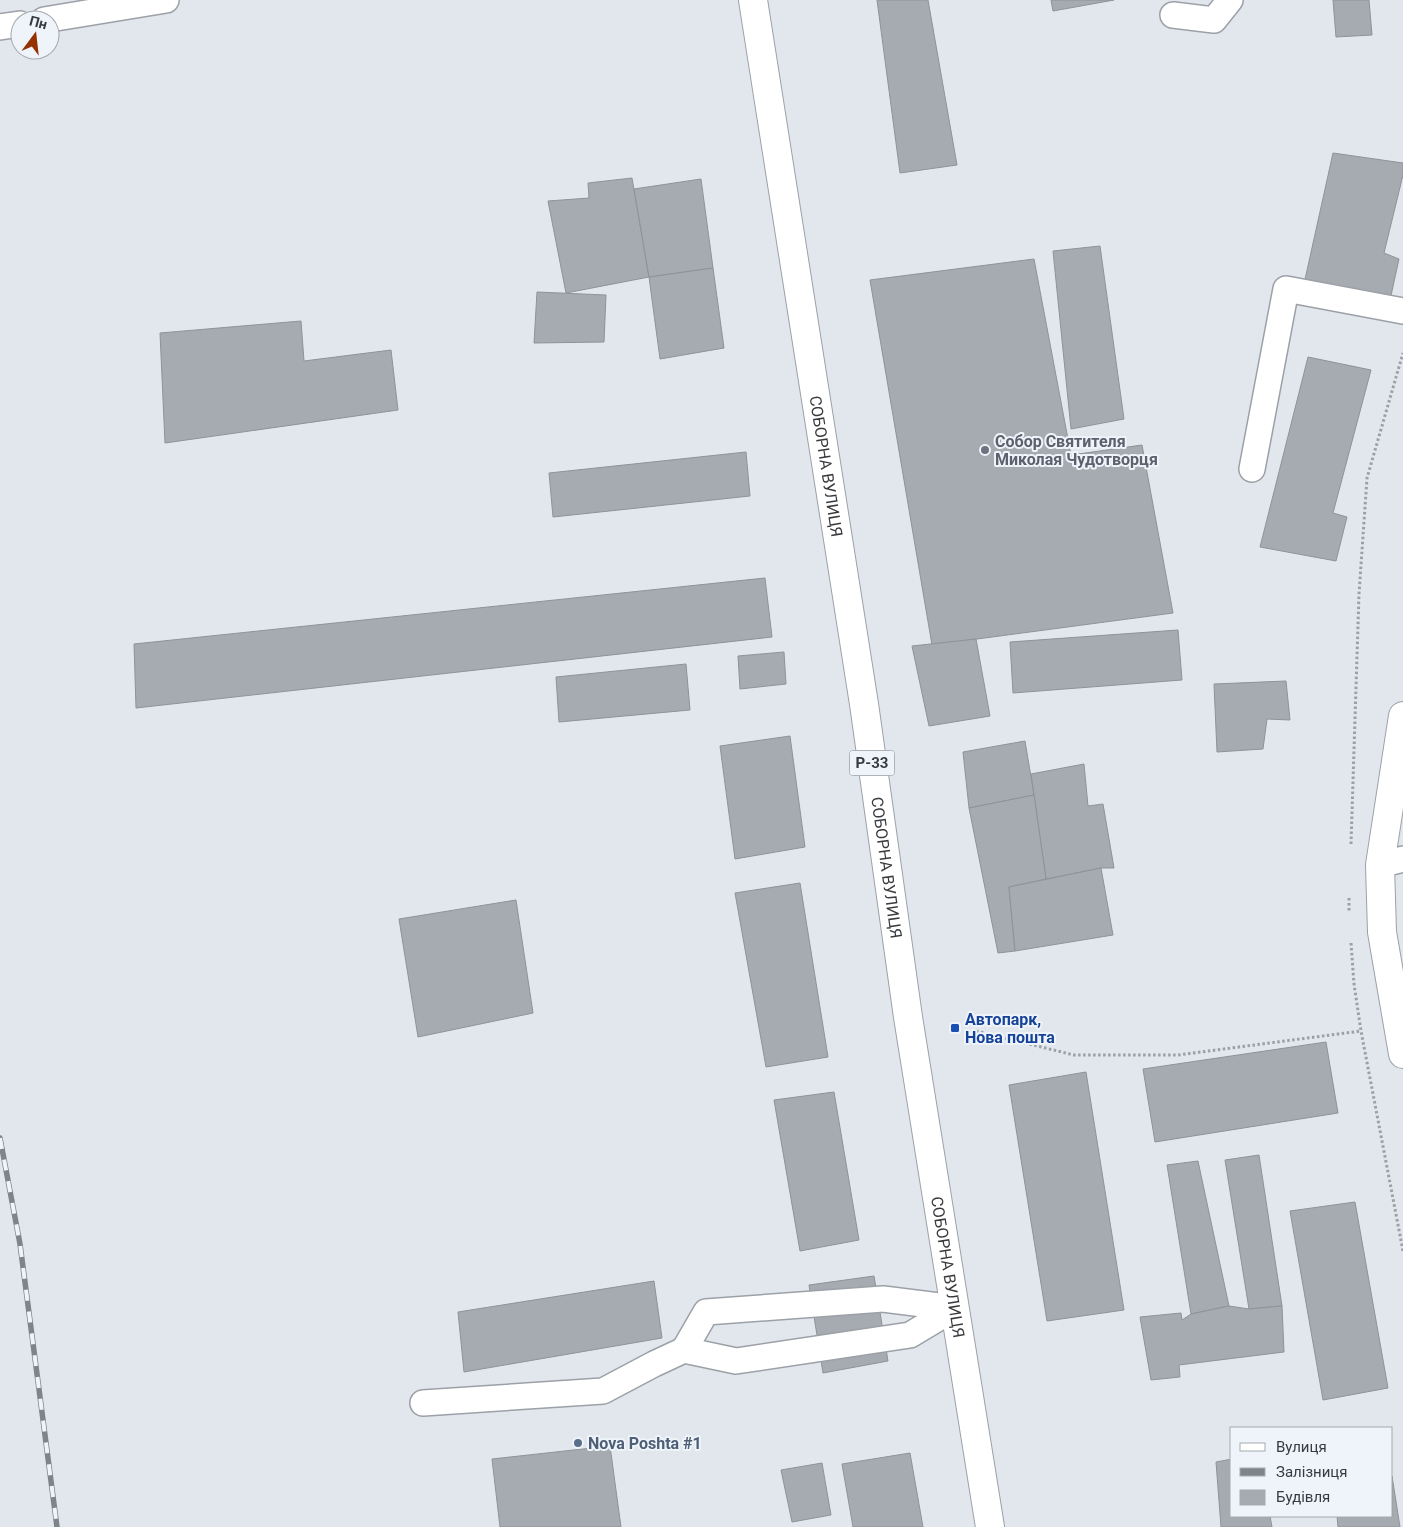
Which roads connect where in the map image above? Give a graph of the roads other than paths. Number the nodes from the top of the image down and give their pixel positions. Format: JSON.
{"nodes":[{"id":1,"x":166,"y":0,"type":"edge"},
{"id":2,"x":753,"y":0,"type":"edge"},
{"id":3,"x":1230,"y":0,"type":"edge"},
{"id":4,"x":1173,"y":15,"type":"dead end"},
{"id":5,"x":60,"y":17,"type":"edge"},
{"id":6,"x":1403,"y":311,"type":"edge"},
{"id":7,"x":1252,"y":469,"type":"dead end"},
{"id":8,"x":1403,"y":716,"type":"edge"},
{"id":9,"x":1392,"y":862,"type":"edge"},
{"id":10,"x":1403,"y":1054,"type":"edge"},
{"id":11,"x":955,"y":1308,"type":"junction"},
{"id":12,"x":684,"y":1350,"type":"junction"},
{"id":13,"x":423,"y":1402,"type":"dead end"},
{"id":14,"x":990,"y":1527,"type":"edge"}],
"edges":[{"from":1,"to":5,"type":"street"},
{"from":2,"to":11,"type":"main road","name":"СОБОРНА ВУЛИЦЯ","number":"Р-33"},
{"from":3,"to":4,"type":"street"},
{"from":6,"to":7,"type":"street"},
{"from":8,"to":9,"type":"main road"},
{"from":9,"to":10,"type":"main road"},
{"from":11,"to":12,"type":"street"},
{"from":11,"to":12,"type":"street"},
{"from":11,"to":14,"type":"main road","name":"СОБОРНА ВУЛИЦЯ","number":"Р-33"},
{"from":12,"to":13,"type":"street"}]}
